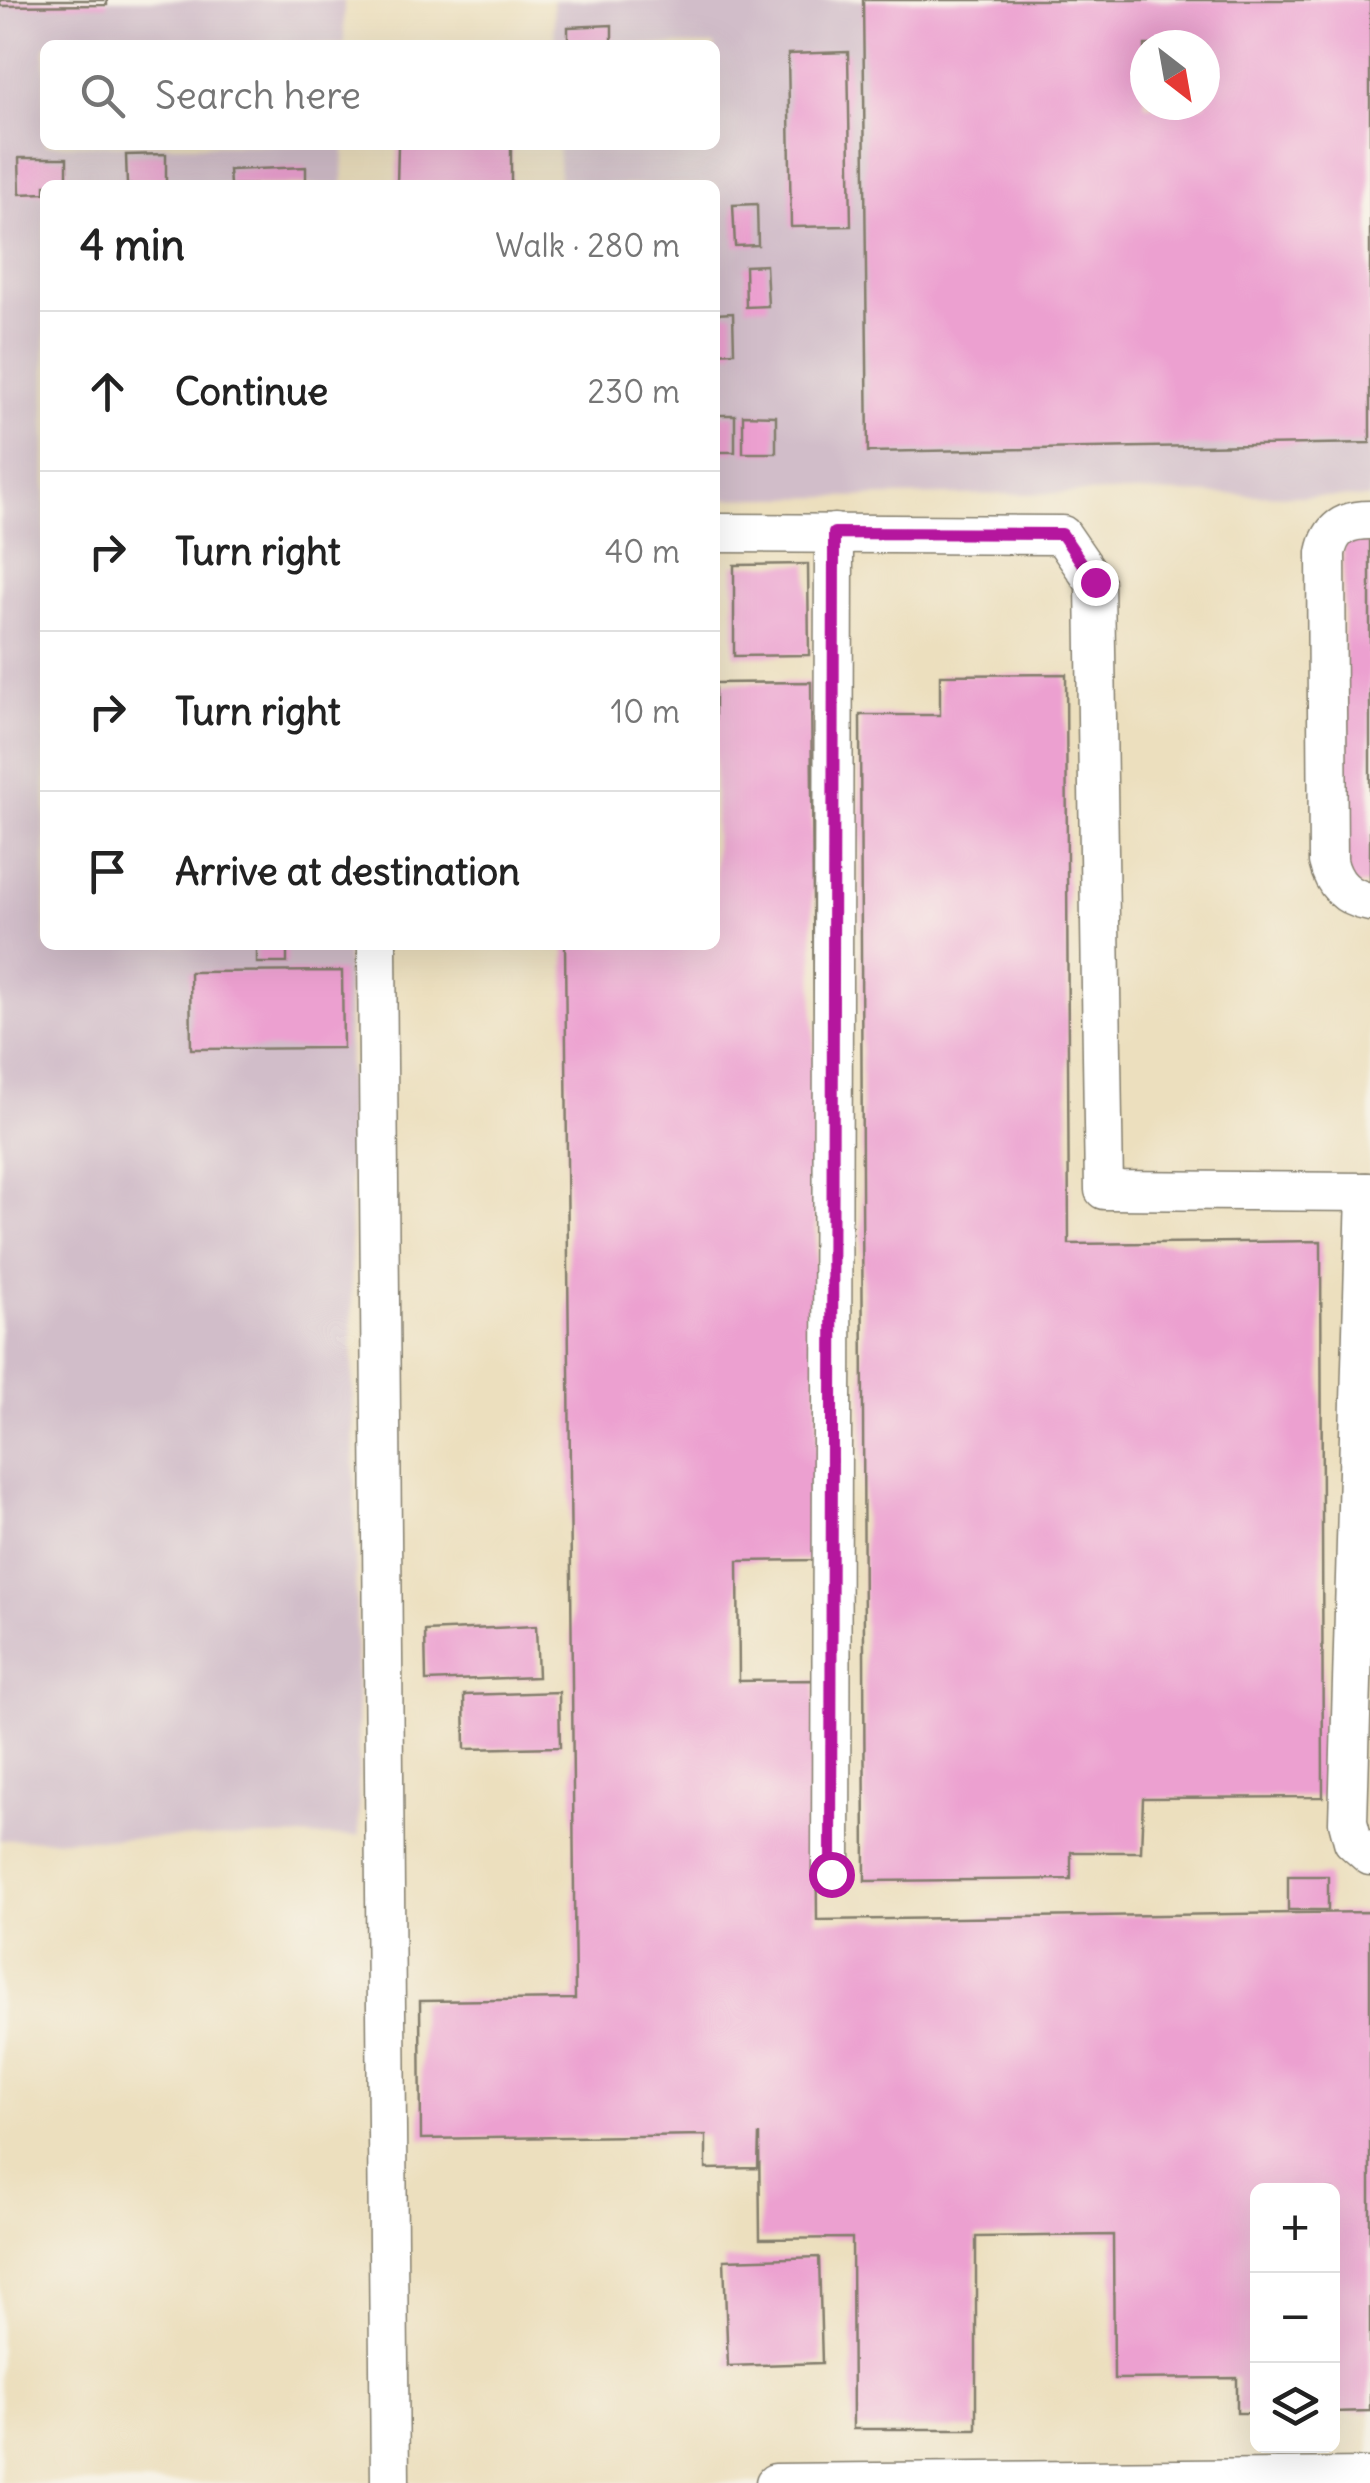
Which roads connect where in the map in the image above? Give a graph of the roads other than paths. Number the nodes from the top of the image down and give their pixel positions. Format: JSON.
{"nodes":[{"id":1,"x":1370,"y":520,"type":"edge"},
{"id":2,"x":720,"y":532,"type":"edge"},
{"id":3,"x":834,"y":533,"type":"junction"},
{"id":4,"x":1370,"y":902,"type":"edge"},
{"id":5,"x":377,"y":950,"type":"edge"},
{"id":6,"x":1368,"y":1192,"type":"edge"},
{"id":7,"x":1370,"y":1856,"type":"edge"},
{"id":8,"x":831,"y":1874,"type":"dead end"},
{"id":9,"x":1370,"y":2477,"type":"edge"},
{"id":10,"x":390,"y":2483,"type":"edge"},
{"id":11,"x":775,"y":2483,"type":"edge"}],
"edges":[{"from":1,"to":4,"type":"lane"},
{"from":2,"to":3,"type":"lane"},
{"from":3,"to":6,"type":"lane"},
{"from":3,"to":8,"type":"lane"},
{"from":5,"to":10,"type":"lane"},
{"from":6,"to":7,"type":"lane"},
{"from":9,"to":11,"type":"lane"}]}
